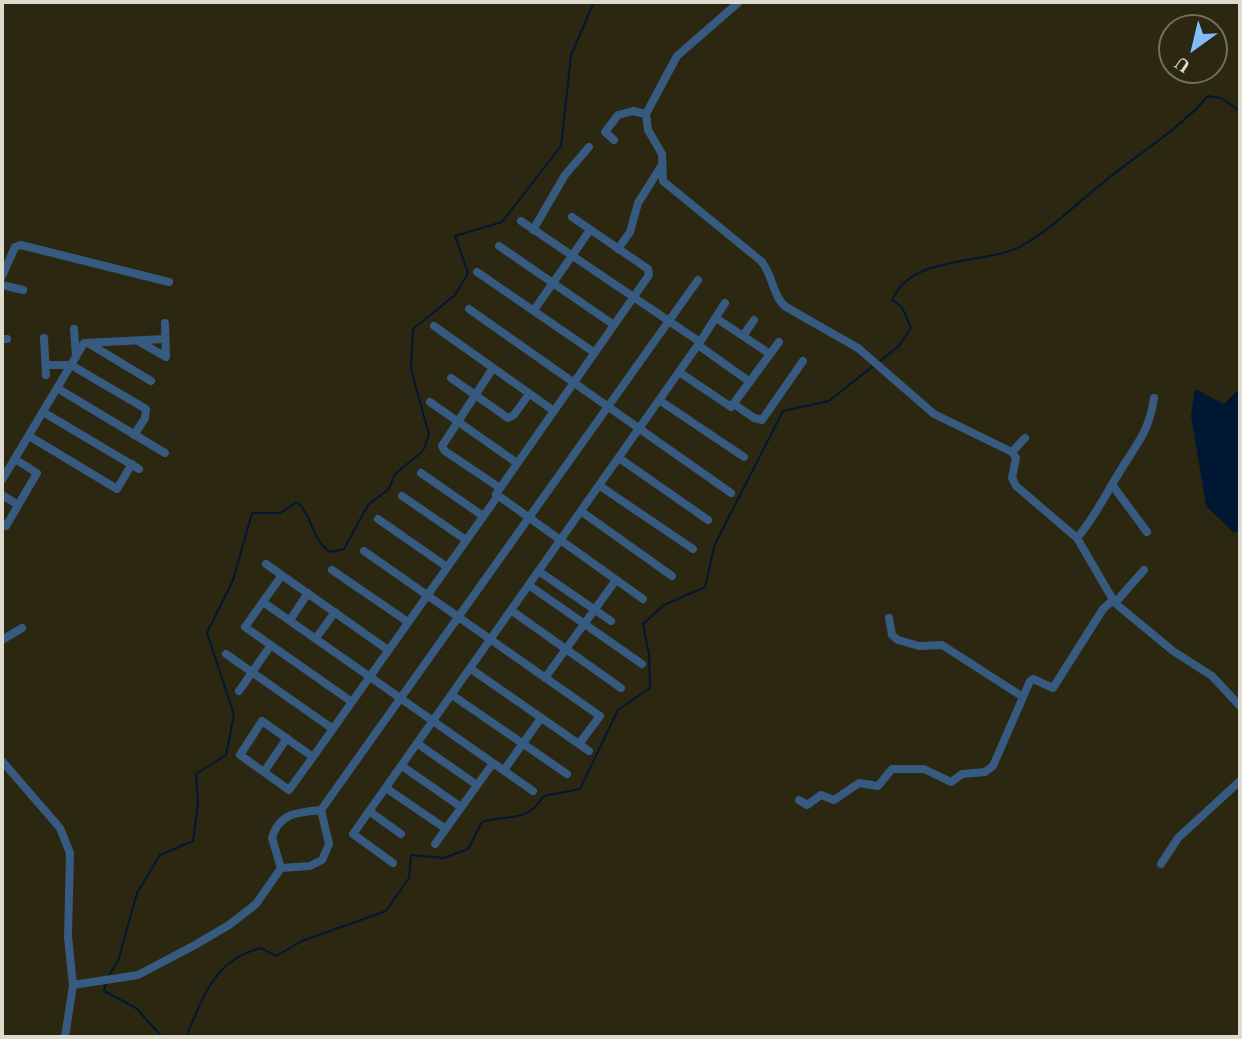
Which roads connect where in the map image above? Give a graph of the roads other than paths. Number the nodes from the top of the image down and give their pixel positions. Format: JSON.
{"nodes":[{"id":1,"x":739,"y":2,"type":"edge"},
{"id":2,"x":646,"y":114,"type":"junction"},
{"id":3,"x":614,"y":140,"type":"dead end"},
{"id":4,"x":589,"y":147,"type":"dead end"},
{"id":5,"x":662,"y":164,"type":"junction"},
{"id":6,"x":572,"y":217,"type":"dead end"},
{"id":7,"x":520,"y":221,"type":"dead end"},
{"id":8,"x":533,"y":230,"type":"junction"},
{"id":9,"x":590,"y":230,"type":"junction"},
{"id":10,"x":499,"y":246,"type":"dead end"},
{"id":11,"x":618,"y":248,"type":"junction"},
{"id":12,"x":571,"y":256,"type":"junction"},
{"id":13,"x":477,"y":272,"type":"dead end"},
{"id":14,"x":2,"y":276,"type":"edge"},
{"id":15,"x":698,"y":280,"type":"dead end"},
{"id":16,"x":169,"y":282,"type":"dead end"},
{"id":17,"x":552,"y":283,"type":"junction"},
{"id":18,"x":2,"y":285,"type":"edge"},
{"id":19,"x":23,"y":290,"type":"dead end"},
{"id":20,"x":633,"y":299,"type":"junction"},
{"id":21,"x":725,"y":303,"type":"dead end"},
{"id":22,"x":469,"y":309,"type":"dead end"},
{"id":23,"x":534,"y":310,"type":"junction"},
{"id":24,"x":716,"y":318,"type":"junction"},
{"id":25,"x":669,"y":320,"type":"junction"},
{"id":26,"x":754,"y":320,"type":"dead end"},
{"id":27,"x":165,"y":323,"type":"dead end"},
{"id":28,"x":614,"y":325,"type":"junction"},
{"id":29,"x":434,"y":326,"type":"dead end"},
{"id":30,"x":74,"y":329,"type":"dead end"},
{"id":31,"x":743,"y":336,"type":"junction"},
{"id":32,"x":44,"y":338,"type":"dead end"},
{"id":33,"x":165,"y":339,"type":"junction"},
{"id":34,"x":125,"y":341,"type":"junction"},
{"id":35,"x":137,"y":341,"type":"junction"},
{"id":36,"x":779,"y":342,"type":"dead end"},
{"id":37,"x":88,"y":343,"type":"junction"},
{"id":38,"x":699,"y":344,"type":"junction"},
{"id":39,"x":595,"y":353,"type":"junction"},
{"id":40,"x":770,"y":354,"type":"junction"},
{"id":41,"x":115,"y":359,"type":"junction"},
{"id":42,"x":74,"y":361,"type":"junction"},
{"id":43,"x":803,"y":361,"type":"dead end"},
{"id":44,"x":46,"y":365,"type":"junction"},
{"id":45,"x":493,"y":368,"type":"junction"},
{"id":46,"x":679,"y":372,"type":"junction"},
{"id":47,"x":46,"y":375,"type":"dead end"},
{"id":48,"x":451,"y":378,"type":"dead end"},
{"id":49,"x":151,"y":381,"type":"dead end"},
{"id":50,"x":750,"y":382,"type":"junction"},
{"id":51,"x":573,"y":384,"type":"junction"},
{"id":52,"x":57,"y":388,"type":"junction"},
{"id":53,"x":529,"y":394,"type":"junction"},
{"id":54,"x":475,"y":396,"type":"junction"},
{"id":55,"x":1154,"y":398,"type":"dead end"},
{"id":56,"x":659,"y":400,"type":"junction"},
{"id":57,"x":430,"y":402,"type":"dead end"},
{"id":58,"x":734,"y":404,"type":"junction"},
{"id":59,"x":607,"y":406,"type":"junction"},
{"id":60,"x":554,"y":411,"type":"junction"},
{"id":61,"x":43,"y":412,"type":"junction"},
{"id":62,"x":458,"y":421,"type":"junction"},
{"id":63,"x":639,"y":428,"type":"junction"},
{"id":64,"x":134,"y":435,"type":"junction"},
{"id":65,"x":29,"y":436,"type":"junction"},
{"id":66,"x":1025,"y":438,"type":"dead end"},
{"id":67,"x":1012,"y":452,"type":"junction"},
{"id":68,"x":165,"y":453,"type":"dead end"},
{"id":69,"x":744,"y":457,"type":"dead end"},
{"id":70,"x":620,"y":458,"type":"junction"},
{"id":71,"x":15,"y":459,"type":"junction"},
{"id":72,"x":517,"y":463,"type":"junction"},
{"id":73,"x":5,"y":466,"type":"edge"},
{"id":74,"x":421,"y":473,"type":"dead end"},
{"id":75,"x":2,"y":480,"type":"edge"},
{"id":76,"x":600,"y":486,"type":"junction"},
{"id":77,"x":1114,"y":486,"type":"junction"},
{"id":78,"x":498,"y":492,"type":"junction"},
{"id":79,"x":731,"y":493,"type":"dead end"},
{"id":80,"x":2,"y":495,"type":"edge"},
{"id":81,"x":402,"y":496,"type":"dead end"},
{"id":82,"x":18,"y":505,"type":"junction"},
{"id":83,"x":582,"y":512,"type":"junction"},
{"id":84,"x":483,"y":516,"type":"junction"},
{"id":85,"x":378,"y":519,"type":"dead end"},
{"id":86,"x":708,"y":520,"type":"dead end"},
{"id":87,"x":529,"y":521,"type":"junction"},
{"id":88,"x":6,"y":526,"type":"dead end"},
{"id":89,"x":1147,"y":532,"type":"dead end"},
{"id":90,"x":1077,"y":538,"type":"junction"},
{"id":91,"x":466,"y":540,"type":"junction"},
{"id":92,"x":562,"y":541,"type":"junction"},
{"id":93,"x":693,"y":549,"type":"dead end"},
{"id":94,"x":364,"y":551,"type":"dead end"},
{"id":95,"x":266,"y":564,"type":"dead end"},
{"id":96,"x":447,"y":567,"type":"junction"},
{"id":97,"x":332,"y":570,"type":"dead end"},
{"id":98,"x":1144,"y":570,"type":"dead end"},
{"id":99,"x":540,"y":572,"type":"junction"},
{"id":100,"x":282,"y":575,"type":"junction"},
{"id":101,"x":673,"y":576,"type":"dead end"},
{"id":102,"x":616,"y":580,"type":"junction"},
{"id":103,"x":530,"y":586,"type":"junction"},
{"id":104,"x":308,"y":593,"type":"junction"},
{"id":105,"x":427,"y":595,"type":"junction"},
{"id":106,"x":643,"y":598,"type":"dead end"},
{"id":107,"x":1114,"y":601,"type":"junction"},
{"id":108,"x":263,"y":602,"type":"junction"},
{"id":109,"x":595,"y":609,"type":"junction"},
{"id":110,"x":512,"y":611,"type":"junction"},
{"id":111,"x":335,"y":612,"type":"junction"},
{"id":112,"x":458,"y":617,"type":"junction"},
{"id":113,"x":890,"y":618,"type":"dead end"},
{"id":114,"x":290,"y":620,"type":"junction"},
{"id":115,"x":611,"y":621,"type":"dead end"},
{"id":116,"x":408,"y":622,"type":"junction"},
{"id":117,"x":584,"y":624,"type":"junction"},
{"id":118,"x":22,"y":628,"type":"dead end"},
{"id":119,"x":316,"y":638,"type":"junction"},
{"id":120,"x":2,"y":640,"type":"edge"},
{"id":121,"x":491,"y":640,"type":"junction"},
{"id":122,"x":271,"y":645,"type":"junction"},
{"id":123,"x":388,"y":650,"type":"junction"},
{"id":124,"x":566,"y":650,"type":"junction"},
{"id":125,"x":226,"y":654,"type":"dead end"},
{"id":126,"x":642,"y":664,"type":"dead end"},
{"id":127,"x":471,"y":669,"type":"junction"},
{"id":128,"x":252,"y":673,"type":"junction"},
{"id":129,"x":370,"y":676,"type":"junction"},
{"id":130,"x":545,"y":678,"type":"junction"},
{"id":131,"x":621,"y":688,"type":"dead end"},
{"id":132,"x":239,"y":691,"type":"dead end"},
{"id":133,"x":453,"y":695,"type":"junction"},
{"id":134,"x":1023,"y":696,"type":"junction"},
{"id":135,"x":400,"y":697,"type":"junction"},
{"id":136,"x":352,"y":702,"type":"junction"},
{"id":137,"x":1240,"y":706,"type":"edge"},
{"id":138,"x":541,"y":718,"type":"junction"},
{"id":139,"x":434,"y":721,"type":"junction"},
{"id":140,"x":332,"y":729,"type":"junction"},
{"id":141,"x":287,"y":738,"type":"junction"},
{"id":142,"x":418,"y":744,"type":"junction"},
{"id":143,"x":523,"y":744,"type":"junction"},
{"id":144,"x":579,"y":744,"type":"junction"},
{"id":145,"x":589,"y":751,"type":"dead end"},
{"id":146,"x":313,"y":757,"type":"junction"},
{"id":147,"x":2,"y":761,"type":"edge"},
{"id":148,"x":493,"y":762,"type":"junction"},
{"id":149,"x":402,"y":766,"type":"junction"},
{"id":150,"x":504,"y":770,"type":"junction"},
{"id":151,"x":264,"y":772,"type":"junction"},
{"id":152,"x":567,"y":774,"type":"dead end"},
{"id":153,"x":1240,"y":781,"type":"edge"},
{"id":154,"x":477,"y":785,"type":"junction"},
{"id":155,"x":386,"y":788,"type":"junction"},
{"id":156,"x":534,"y":791,"type":"dead end"},
{"id":157,"x":799,"y":800,"type":"dead end"},
{"id":158,"x":461,"y":807,"type":"junction"},
{"id":159,"x":321,"y":810,"type":"junction"},
{"id":160,"x":369,"y":811,"type":"junction"},
{"id":161,"x":446,"y":830,"type":"junction"},
{"id":162,"x":401,"y":834,"type":"dead end"},
{"id":163,"x":435,"y":844,"type":"dead end"},
{"id":164,"x":393,"y":863,"type":"dead end"},
{"id":165,"x":1161,"y":864,"type":"dead end"},
{"id":166,"x":281,"y":868,"type":"junction"},
{"id":167,"x":73,"y":985,"type":"junction"},
{"id":168,"x":65,"y":1037,"type":"edge"}],
"edges":[{"from":1,"to":2,"type":"street"},
{"from":2,"to":3,"type":"street"},
{"from":2,"to":5,"type":"street"},
{"from":4,"to":8,"type":"street"},
{"from":5,"to":11,"type":"street"},
{"from":5,"to":67,"type":"street"},
{"from":6,"to":9,"type":"street"},
{"from":7,"to":8,"type":"street"},
{"from":8,"to":12,"type":"street"},
{"from":9,"to":11,"type":"street"},
{"from":9,"to":12,"type":"street"},
{"from":10,"to":17,"type":"street"},
{"from":11,"to":20,"type":"street"},
{"from":12,"to":17,"type":"street"},
{"from":12,"to":20,"type":"street"},
{"from":13,"to":23,"type":"street"},
{"from":14,"to":16,"type":"street"},
{"from":15,"to":25,"type":"street"},
{"from":17,"to":23,"type":"street"},
{"from":17,"to":28,"type":"street"},
{"from":18,"to":19,"type":"street"},
{"from":20,"to":25,"type":"street"},
{"from":20,"to":28,"type":"street"},
{"from":21,"to":24,"type":"street"},
{"from":22,"to":51,"type":"street"},
{"from":23,"to":39,"type":"street"},
{"from":24,"to":31,"type":"street"},
{"from":24,"to":38,"type":"street"},
{"from":25,"to":38,"type":"street"},
{"from":25,"to":59,"type":"street"},
{"from":26,"to":31,"type":"street"},
{"from":27,"to":33,"type":"street"},
{"from":28,"to":39,"type":"street"},
{"from":29,"to":45,"type":"street"},
{"from":30,"to":42,"type":"street"},
{"from":31,"to":40,"type":"street"},
{"from":32,"to":44,"type":"street"},
{"from":33,"to":35,"type":"street"},
{"from":33,"to":35,"type":"street"},
{"from":34,"to":35,"type":"street"},
{"from":34,"to":37,"type":"street"},
{"from":34,"to":41,"type":"street"},
{"from":36,"to":40,"type":"street"},
{"from":37,"to":41,"type":"street"},
{"from":37,"to":42,"type":"street"},
{"from":38,"to":46,"type":"street"},
{"from":38,"to":50,"type":"street"},
{"from":39,"to":51,"type":"street"},
{"from":40,"to":50,"type":"street"},
{"from":41,"to":49,"type":"street"},
{"from":42,"to":44,"type":"street"},
{"from":42,"to":52,"type":"street"},
{"from":42,"to":64,"type":"street"},
{"from":43,"to":58,"type":"street"},
{"from":44,"to":47,"type":"street"},
{"from":45,"to":53,"type":"street"},
{"from":45,"to":54,"type":"street"},
{"from":46,"to":56,"type":"street"},
{"from":46,"to":58,"type":"street"},
{"from":48,"to":54,"type":"street"},
{"from":50,"to":58,"type":"street"},
{"from":51,"to":59,"type":"street"},
{"from":51,"to":60,"type":"street"},
{"from":52,"to":61,"type":"street"},
{"from":52,"to":64,"type":"street"},
{"from":53,"to":54,"type":"street"},
{"from":53,"to":60,"type":"street"},
{"from":54,"to":62,"type":"street"},
{"from":55,"to":77,"type":"street"},
{"from":56,"to":63,"type":"street"},
{"from":56,"to":69,"type":"street"},
{"from":57,"to":62,"type":"street"},
{"from":59,"to":63,"type":"street"},
{"from":59,"to":87,"type":"street"},
{"from":60,"to":72,"type":"street"},
{"from":61,"to":65,"type":"street"},
{"from":61,"to":65,"type":"street"},
{"from":62,"to":72,"type":"street"},
{"from":62,"to":78,"type":"street"},
{"from":63,"to":70,"type":"street"},
{"from":63,"to":79,"type":"street"},
{"from":64,"to":68,"type":"street"},
{"from":65,"to":71,"type":"street"},
{"from":66,"to":67,"type":"street"},
{"from":67,"to":90,"type":"street"},
{"from":70,"to":76,"type":"street"},
{"from":70,"to":86,"type":"street"},
{"from":71,"to":73,"type":"street"},
{"from":71,"to":82,"type":"street"},
{"from":72,"to":78,"type":"street"},
{"from":73,"to":75,"type":"street"},
{"from":74,"to":84,"type":"street"},
{"from":76,"to":83,"type":"street"},
{"from":76,"to":93,"type":"street"},
{"from":77,"to":89,"type":"street"},
{"from":77,"to":90,"type":"street"},
{"from":78,"to":84,"type":"street"},
{"from":78,"to":87,"type":"street"},
{"from":80,"to":82,"type":"street"},
{"from":81,"to":91,"type":"street"},
{"from":82,"to":88,"type":"street"},
{"from":83,"to":92,"type":"street"},
{"from":83,"to":101,"type":"street"},
{"from":84,"to":91,"type":"street"},
{"from":85,"to":96,"type":"street"},
{"from":87,"to":92,"type":"street"},
{"from":87,"to":112,"type":"street"},
{"from":90,"to":107,"type":"street"},
{"from":91,"to":96,"type":"street"},
{"from":92,"to":99,"type":"street"},
{"from":92,"to":102,"type":"street"},
{"from":94,"to":105,"type":"street"},
{"from":95,"to":100,"type":"street"},
{"from":96,"to":105,"type":"street"},
{"from":97,"to":116,"type":"street"},
{"from":98,"to":107,"type":"street"},
{"from":99,"to":103,"type":"street"},
{"from":99,"to":109,"type":"street"},
{"from":100,"to":104,"type":"street"},
{"from":100,"to":108,"type":"street"},
{"from":102,"to":106,"type":"street"},
{"from":102,"to":109,"type":"street"},
{"from":103,"to":110,"type":"street"},
{"from":103,"to":117,"type":"street"},
{"from":104,"to":111,"type":"street"},
{"from":104,"to":114,"type":"street"},
{"from":105,"to":112,"type":"street"},
{"from":105,"to":116,"type":"street"},
{"from":107,"to":134,"type":"street"},
{"from":107,"to":137,"type":"street"},
{"from":108,"to":114,"type":"street"},
{"from":108,"to":122,"type":"street"},
{"from":109,"to":115,"type":"street"},
{"from":109,"to":117,"type":"street"},
{"from":110,"to":121,"type":"street"},
{"from":110,"to":124,"type":"street"},
{"from":111,"to":119,"type":"street"},
{"from":111,"to":123,"type":"street"},
{"from":112,"to":121,"type":"street"},
{"from":112,"to":135,"type":"street"},
{"from":113,"to":134,"type":"street"},
{"from":114,"to":119,"type":"street"},
{"from":116,"to":123,"type":"street"},
{"from":117,"to":124,"type":"street"},
{"from":117,"to":126,"type":"street"},
{"from":118,"to":120,"type":"street"},
{"from":119,"to":129,"type":"street"},
{"from":121,"to":127,"type":"street"},
{"from":121,"to":130,"type":"street"},
{"from":122,"to":128,"type":"street"},
{"from":122,"to":136,"type":"street"},
{"from":123,"to":129,"type":"street"},
{"from":124,"to":130,"type":"street"},
{"from":124,"to":131,"type":"street"},
{"from":125,"to":128,"type":"street"},
{"from":127,"to":133,"type":"street"},
{"from":127,"to":138,"type":"street"},
{"from":128,"to":132,"type":"street"},
{"from":128,"to":140,"type":"street"},
{"from":129,"to":135,"type":"street"},
{"from":129,"to":136,"type":"street"},
{"from":130,"to":144,"type":"street"},
{"from":133,"to":139,"type":"street"},
{"from":133,"to":143,"type":"street"},
{"from":134,"to":157,"type":"street"},
{"from":135,"to":139,"type":"street"},
{"from":135,"to":159,"type":"street"},
{"from":136,"to":140,"type":"street"},
{"from":138,"to":143,"type":"street"},
{"from":138,"to":144,"type":"street"},
{"from":139,"to":142,"type":"street"},
{"from":139,"to":148,"type":"street"},
{"from":140,"to":146,"type":"street"},
{"from":141,"to":146,"type":"street"},
{"from":141,"to":151,"type":"street"},
{"from":141,"to":151,"type":"street"},
{"from":142,"to":149,"type":"street"},
{"from":142,"to":154,"type":"street"},
{"from":143,"to":150,"type":"street"},
{"from":143,"to":152,"type":"street"},
{"from":144,"to":145,"type":"street"},
{"from":146,"to":151,"type":"street"},
{"from":147,"to":167,"type":"street"},
{"from":148,"to":150,"type":"street"},
{"from":148,"to":154,"type":"street"},
{"from":149,"to":155,"type":"street"},
{"from":149,"to":158,"type":"street"},
{"from":150,"to":156,"type":"street"},
{"from":153,"to":165,"type":"street"},
{"from":154,"to":158,"type":"street"},
{"from":155,"to":160,"type":"street"},
{"from":155,"to":161,"type":"street"},
{"from":158,"to":161,"type":"street"},
{"from":159,"to":166,"type":"street"},
{"from":159,"to":166,"type":"street"},
{"from":160,"to":162,"type":"street"},
{"from":160,"to":164,"type":"street"},
{"from":161,"to":163,"type":"street"},
{"from":166,"to":167,"type":"street"},
{"from":167,"to":168,"type":"street"}]}
